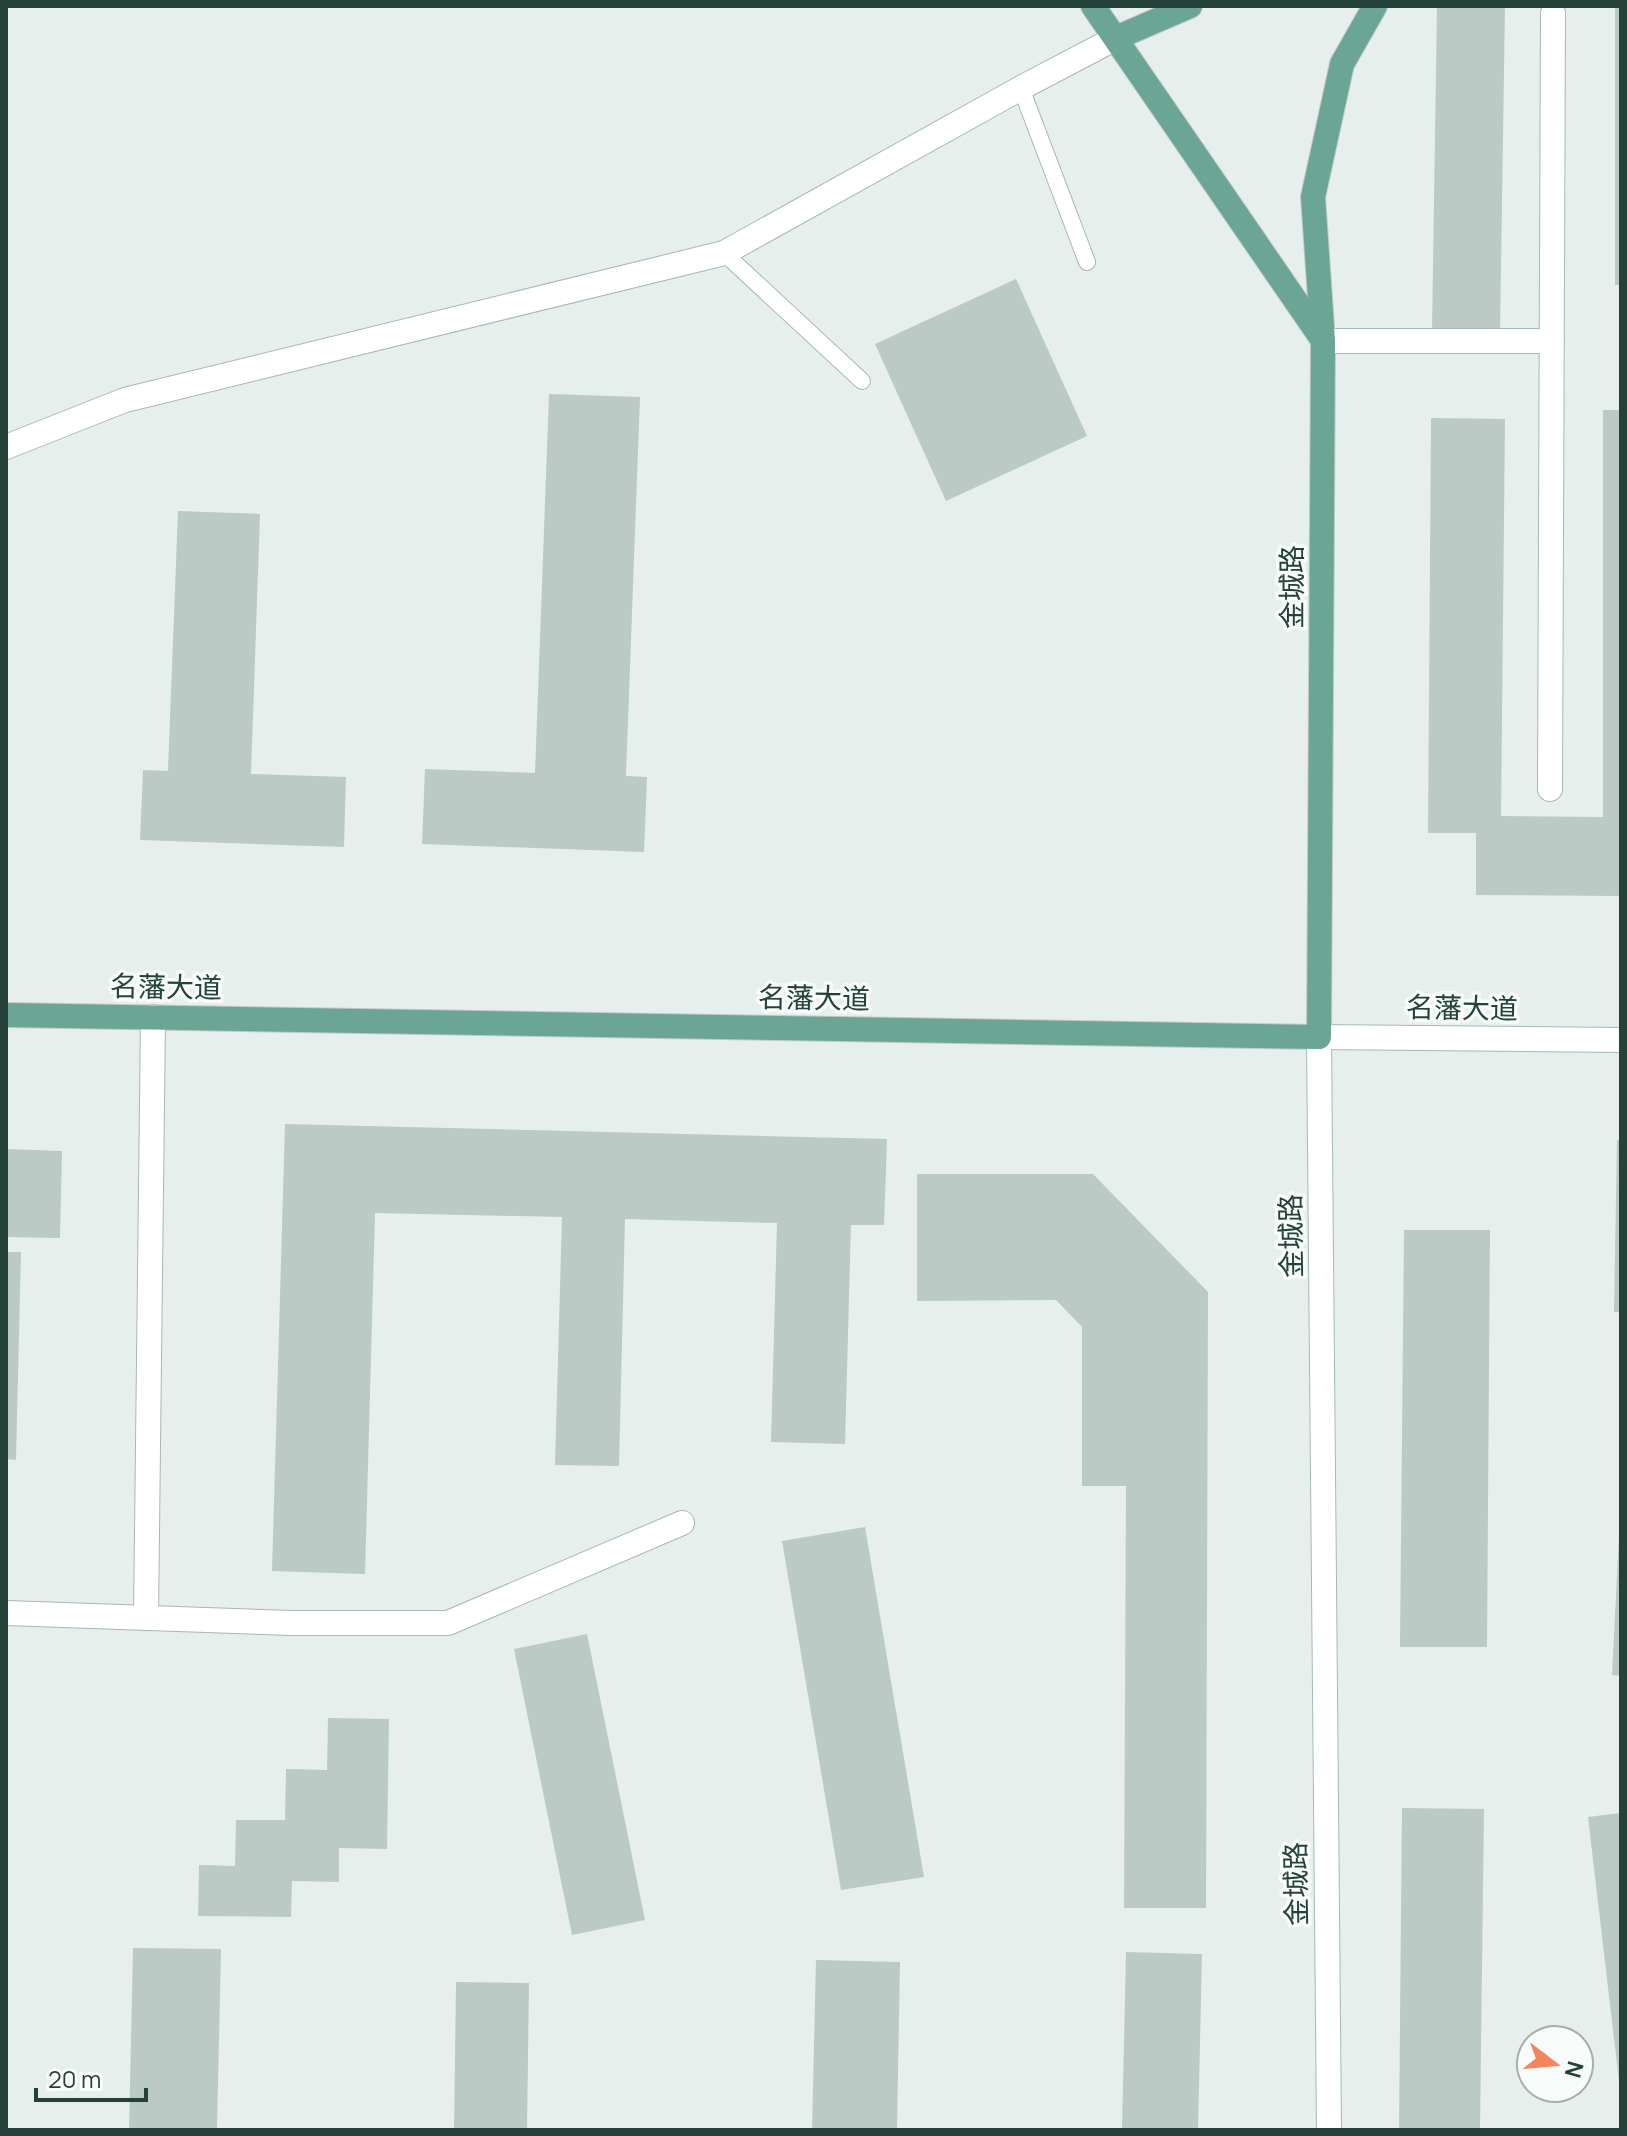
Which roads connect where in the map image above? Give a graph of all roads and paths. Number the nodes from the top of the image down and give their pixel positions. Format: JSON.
{"nodes":[{"id":1,"x":1093,"y":6,"type":"edge"},
{"id":2,"x":1190,"y":6,"type":"edge"},
{"id":3,"x":1375,"y":6,"type":"edge"},
{"id":4,"x":1553,"y":13,"type":"dead end"},
{"id":5,"x":1116,"y":38,"type":"junction"},
{"id":6,"x":1021,"y":88,"type":"junction"},
{"id":7,"x":724,"y":253,"type":"junction"},
{"id":8,"x":1087,"y":262,"type":"dead end"},
{"id":9,"x":1323,"y":341,"type":"junction"},
{"id":10,"x":1552,"y":341,"type":"junction"},
{"id":11,"x":862,"y":381,"type":"dead end"},
{"id":12,"x":6,"y":447,"type":"edge"},
{"id":13,"x":1550,"y":789,"type":"dead end"},
{"id":14,"x":6,"y":1015,"type":"edge"},
{"id":15,"x":153,"y":1017,"type":"junction"},
{"id":16,"x":1319,"y":1037,"type":"junction"},
{"id":17,"x":1621,"y":1040,"type":"edge"},
{"id":18,"x":682,"y":1523,"type":"dead end"},
{"id":19,"x":6,"y":1613,"type":"edge"},
{"id":20,"x":146,"y":1618,"type":"junction"},
{"id":21,"x":1329,"y":2130,"type":"edge"}],
"edges":[{"from":1,"to":5,"type":"main road"},
{"from":2,"to":5,"type":"main road"},
{"from":3,"to":9,"type":"main road","name":"金城路"},
{"from":4,"to":10,"type":"street"},
{"from":5,"to":6,"type":"street"},
{"from":5,"to":9,"type":"main road"},
{"from":6,"to":7,"type":"street"},
{"from":6,"to":8,"type":"lane"},
{"from":7,"to":11,"type":"lane"},
{"from":7,"to":12,"type":"street"},
{"from":9,"to":10,"type":"street"},
{"from":9,"to":16,"type":"main road","name":"金城路"},
{"from":10,"to":13,"type":"street"},
{"from":14,"to":15,"type":"main road","name":"名藩大道"},
{"from":15,"to":16,"type":"main road","name":"名藩大道"},
{"from":15,"to":20,"type":"street"},
{"from":16,"to":17,"type":"street","name":"名藩大道"},
{"from":16,"to":21,"type":"street","name":"金城路"},
{"from":18,"to":20,"type":"street"},
{"from":19,"to":20,"type":"street"}]}
